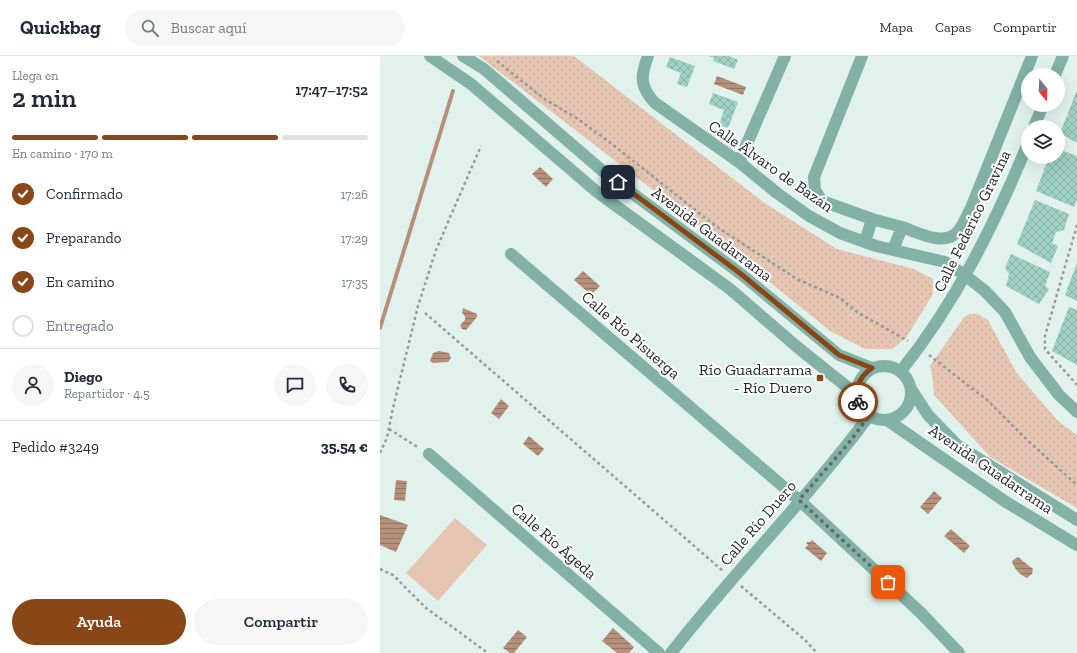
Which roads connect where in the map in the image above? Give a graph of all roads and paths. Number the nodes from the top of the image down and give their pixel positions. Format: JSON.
{"nodes":[{"id":1,"x":430,"y":56,"type":"edge"},
{"id":2,"x":463,"y":56,"type":"edge"},
{"id":3,"x":648,"y":56,"type":"edge"},
{"id":4,"x":785,"y":56,"type":"edge"},
{"id":5,"x":862,"y":56,"type":"edge"},
{"id":6,"x":1032,"y":56,"type":"edge"},
{"id":7,"x":1063,"y":56,"type":"edge"},
{"id":8,"x":496,"y":61,"type":"dead end"},
{"id":9,"x":1058,"y":68,"type":"edge"},
{"id":10,"x":481,"y":146,"type":"dead end"},
{"id":11,"x":1021,"y":160,"type":"edge"},
{"id":12,"x":739,"y":162,"type":"junction"},
{"id":13,"x":872,"y":220,"type":"junction"},
{"id":14,"x":1077,"y":225,"type":"edge"},
{"id":15,"x":902,"y":228,"type":"junction"},
{"id":16,"x":865,"y":242,"type":"junction"},
{"id":17,"x":893,"y":250,"type":"junction"},
{"id":18,"x":511,"y":254,"type":"dead end"},
{"id":19,"x":966,"y":276,"type":"junction"},
{"id":20,"x":425,"y":313,"type":"dead end"},
{"id":21,"x":919,"y":348,"type":"junction"},
{"id":22,"x":872,"y":368,"type":"junction"},
{"id":23,"x":901,"y":371,"type":"junction"},
{"id":24,"x":1077,"y":385,"type":"edge"},
{"id":25,"x":911,"y":389,"type":"junction"},
{"id":26,"x":857,"y":395,"type":"junction"},
{"id":27,"x":1077,"y":412,"type":"edge"},
{"id":28,"x":869,"y":416,"type":"junction"},
{"id":29,"x":888,"y":420,"type":"junction"},
{"id":30,"x":389,"y":430,"type":"junction"},
{"id":31,"x":380,"y":453,"type":"edge"},
{"id":32,"x":429,"y":454,"type":"joint"},
{"id":33,"x":1077,"y":485,"type":"edge"},
{"id":34,"x":799,"y":500,"type":"junction"},
{"id":35,"x":1077,"y":520,"type":"edge"},
{"id":36,"x":1077,"y":545,"type":"edge"},
{"id":37,"x":380,"y":568,"type":"edge"},
{"id":38,"x":732,"y":578,"type":"junction"},
{"id":39,"x":488,"y":653,"type":"edge"},
{"id":40,"x":659,"y":653,"type":"edge"},
{"id":41,"x":671,"y":653,"type":"edge"},
{"id":42,"x":817,"y":653,"type":"edge"},
{"id":43,"x":959,"y":653,"type":"edge"}],
"edges":[{"from":1,"to":26,"type":"street","name":"Avenida Guadarrama"},
{"from":2,"to":22,"type":"street","name":"Avenida Guadarrama"},
{"from":3,"to":12,"type":"street","name":"Calle Álvaro de Bazán"},
{"from":4,"to":12,"type":"street"},
{"from":5,"to":13,"type":"street"},
{"from":6,"to":15,"type":"street"},
{"from":7,"to":9,"type":"street"},
{"from":8,"to":21,"type":"path"},
{"from":10,"to":30,"type":"path"},
{"from":11,"to":19,"type":"street","name":"Calle Federico Gravina"},
{"from":12,"to":16,"type":"street","name":"Calle Álvaro de Bazán"},
{"from":13,"to":15,"type":"street"},
{"from":13,"to":16,"type":"street"},
{"from":14,"to":24,"type":"path"},
{"from":15,"to":17,"type":"street"},
{"from":16,"to":17,"type":"street","name":"Calle Álvaro de Bazán"},
{"from":17,"to":19,"type":"street","name":"Calle Álvaro de Bazán"},
{"from":18,"to":34,"type":"street","name":"Calle Río Pisuerga"},
{"from":19,"to":21,"type":"street","name":"Calle Federico Gravina"},
{"from":19,"to":27,"type":"street","name":"Calle Álvaro de Bazán"},
{"from":20,"to":38,"type":"path"},
{"from":21,"to":23,"type":"street","name":"Calle Federico Gravina"},
{"from":21,"to":33,"type":"path"},
{"from":22,"to":23,"type":"street"},
{"from":22,"to":26,"type":"street"},
{"from":23,"to":25,"type":"street"},
{"from":25,"to":29,"type":"street"},
{"from":25,"to":35,"type":"street","name":"Avenida Guadarrama"},
{"from":26,"to":28,"type":"street"},
{"from":28,"to":29,"type":"street"},
{"from":28,"to":34,"type":"street","name":"Calle Río Duero"},
{"from":29,"to":36,"type":"street","name":"Avenida Guadarrama"},
{"from":30,"to":31,"type":"path"},
{"from":30,"to":32,"type":"path"},
{"from":32,"to":40,"type":"street","name":"Calle Río Ágeda"},
{"from":34,"to":38,"type":"street","name":"Calle Río Duero"},
{"from":34,"to":43,"type":"street","name":"Calle Río Pisuerga"},
{"from":37,"to":39,"type":"path"},
{"from":38,"to":41,"type":"street","name":"Calle Río Duero"},
{"from":38,"to":42,"type":"path"}]}
